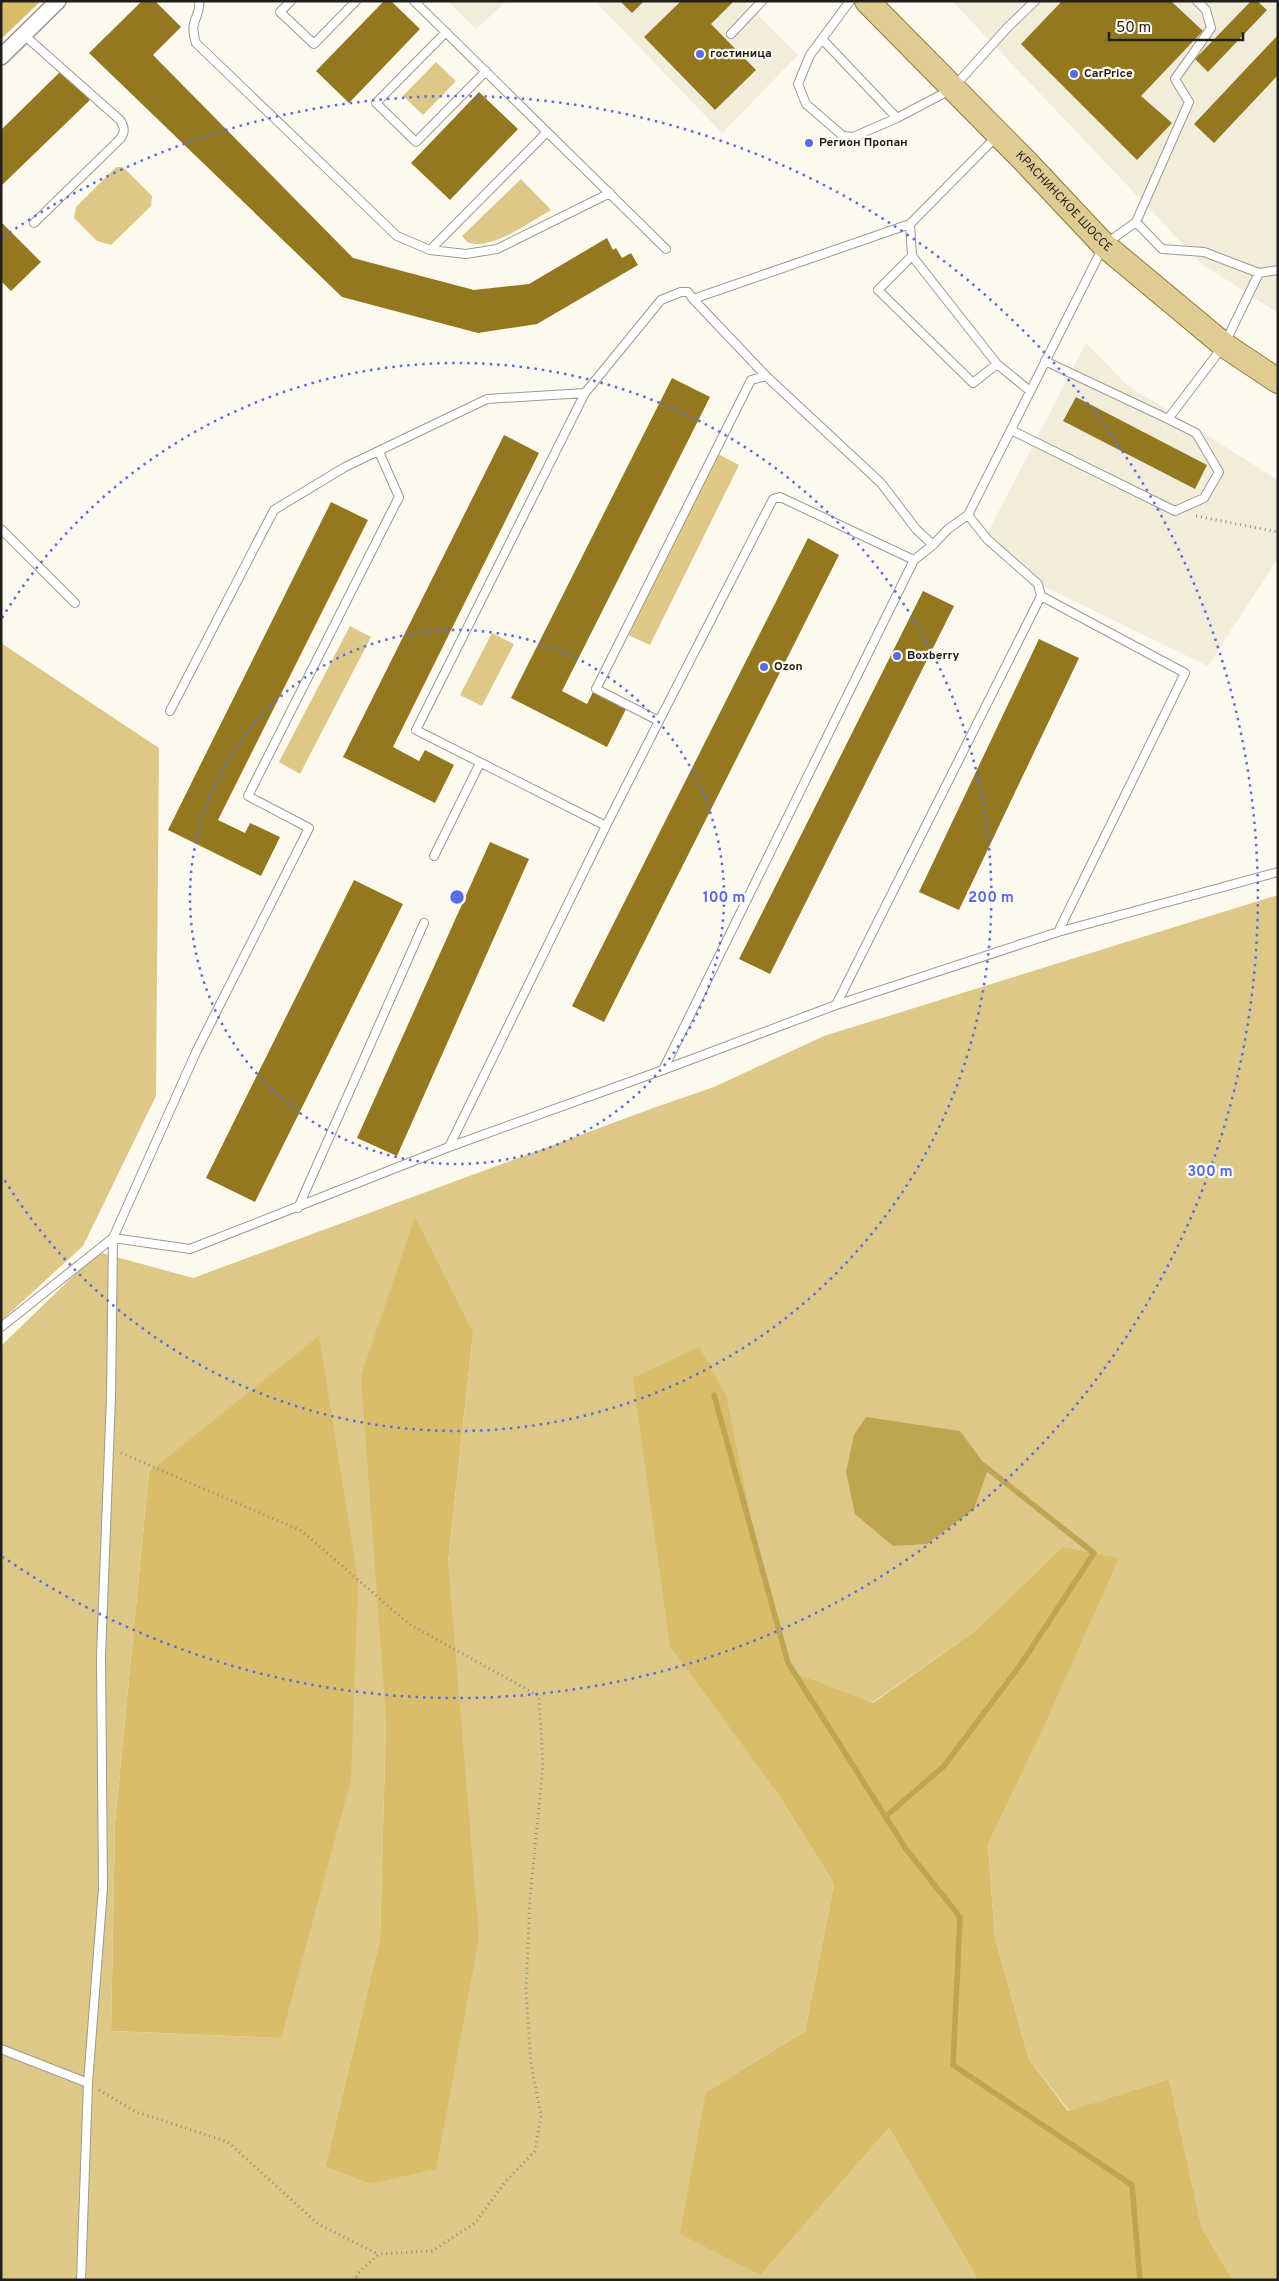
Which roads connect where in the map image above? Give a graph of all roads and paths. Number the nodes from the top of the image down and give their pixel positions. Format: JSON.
{"nodes":[{"id":1,"x":58,"y":1,"type":"edge"},
{"id":2,"x":199,"y":1,"type":"edge"},
{"id":3,"x":291,"y":1,"type":"edge"},
{"id":4,"x":356,"y":1,"type":"edge"},
{"id":5,"x":414,"y":1,"type":"edge"},
{"id":6,"x":762,"y":1,"type":"edge"},
{"id":7,"x":850,"y":1,"type":"edge"},
{"id":8,"x":867,"y":1,"type":"edge"},
{"id":9,"x":1035,"y":1,"type":"edge"},
{"id":10,"x":1197,"y":1,"type":"edge"},
{"id":11,"x":446,"y":32,"type":"junction"},
{"id":12,"x":731,"y":34,"type":"dead end"},
{"id":13,"x":24,"y":35,"type":"junction"},
{"id":14,"x":822,"y":39,"type":"junction"},
{"id":15,"x":1,"y":57,"type":"edge"},
{"id":16,"x":486,"y":71,"type":"junction"},
{"id":17,"x":952,"y":89,"type":"junction"},
{"id":18,"x":897,"y":118,"type":"junction"},
{"id":19,"x":547,"y":132,"type":"junction"},
{"id":20,"x":998,"y":135,"type":"junction"},
{"id":21,"x":610,"y":194,"type":"junction"},
{"id":22,"x":1136,"y":222,"type":"junction"},
{"id":23,"x":34,"y":224,"type":"dead end"},
{"id":24,"x":910,"y":224,"type":"junction"},
{"id":25,"x":1104,"y":245,"type":"junction"},
{"id":26,"x":666,"y":249,"type":"dead end"},
{"id":27,"x":430,"y":250,"type":"junction"},
{"id":28,"x":912,"y":256,"type":"junction"},
{"id":29,"x":1278,"y":270,"type":"edge"},
{"id":30,"x":1259,"y":273,"type":"junction"},
{"id":31,"x":693,"y":299,"type":"junction"},
{"id":32,"x":1224,"y":345,"type":"junction"},
{"id":33,"x":1045,"y":362,"type":"junction"},
{"id":34,"x":997,"y":364,"type":"junction"},
{"id":35,"x":766,"y":376,"type":"junction"},
{"id":36,"x":1278,"y":381,"type":"edge"},
{"id":37,"x":1030,"y":391,"type":"junction"},
{"id":38,"x":585,"y":393,"type":"junction"},
{"id":39,"x":1168,"y":419,"type":"junction"},
{"id":40,"x":1010,"y":430,"type":"junction"},
{"id":41,"x":379,"y":452,"type":"junction"},
{"id":42,"x":1176,"y":512,"type":"junction"},
{"id":43,"x":968,"y":515,"type":"junction"},
{"id":44,"x":1,"y":529,"type":"edge"},
{"id":45,"x":1278,"y":532,"type":"edge"},
{"id":46,"x":933,"y":545,"type":"junction"},
{"id":47,"x":914,"y":560,"type":"junction"},
{"id":48,"x":1041,"y":596,"type":"junction"},
{"id":49,"x":75,"y":603,"type":"dead end"},
{"id":50,"x":170,"y":711,"type":"dead end"},
{"id":51,"x":659,"y":721,"type":"junction"},
{"id":52,"x":480,"y":762,"type":"junction"},
{"id":53,"x":606,"y":826,"type":"junction"},
{"id":54,"x":434,"y":856,"type":"dead end"},
{"id":55,"x":1278,"y":872,"type":"edge"},
{"id":56,"x":424,"y":923,"type":"dead end"},
{"id":57,"x":1058,"y":932,"type":"junction"},
{"id":58,"x":836,"y":1005,"type":"junction"},
{"id":59,"x":663,"y":1070,"type":"junction"},
{"id":60,"x":449,"y":1147,"type":"junction"},
{"id":61,"x":298,"y":1208,"type":"junction"},
{"id":62,"x":113,"y":1238,"type":"junction"},
{"id":63,"x":1,"y":1327,"type":"edge"},
{"id":64,"x":109,"y":1448,"type":"junction"},
{"id":65,"x":1,"y":2049,"type":"edge"},
{"id":66,"x":88,"y":2083,"type":"junction"},
{"id":67,"x":378,"y":2254,"type":"junction"},
{"id":68,"x":81,"y":2280,"type":"edge"},
{"id":69,"x":355,"y":2280,"type":"edge"}],
"edges":[{"from":1,"to":13,"type":"street"},
{"from":2,"to":27,"type":"lane"},
{"from":3,"to":4,"type":"lane"},
{"from":5,"to":11,"type":"lane"},
{"from":6,"to":12,"type":"lane"},
{"from":7,"to":14,"type":"lane"},
{"from":8,"to":17,"type":"main road","name":"КРАСНИНСКОЕ ШОССЕ"},
{"from":9,"to":17,"type":"lane"},
{"from":10,"to":22,"type":"lane"},
{"from":11,"to":16,"type":"lane"},
{"from":11,"to":16,"type":"lane"},
{"from":13,"to":15,"type":"street"},
{"from":13,"to":23,"type":"lane"},
{"from":14,"to":18,"type":"lane"},
{"from":14,"to":18,"type":"lane"},
{"from":16,"to":19,"type":"lane"},
{"from":17,"to":18,"type":"lane"},
{"from":17,"to":20,"type":"main road","name":"КРАСНИНСКОЕ ШОССЕ"},
{"from":19,"to":21,"type":"lane"},
{"from":19,"to":27,"type":"lane"},
{"from":20,"to":24,"type":"lane"},
{"from":20,"to":25,"type":"main road","name":"КРАСНИНСКОЕ ШОССЕ"},
{"from":21,"to":26,"type":"lane"},
{"from":21,"to":27,"type":"lane"},
{"from":22,"to":25,"type":"lane"},
{"from":22,"to":30,"type":"lane"},
{"from":24,"to":28,"type":"lane"},
{"from":24,"to":31,"type":"lane"},
{"from":25,"to":32,"type":"main road","name":"КРАСНИНСКОЕ ШОССЕ"},
{"from":25,"to":33,"type":"lane"},
{"from":28,"to":34,"type":"lane"},
{"from":28,"to":34,"type":"lane"},
{"from":29,"to":30,"type":"lane"},
{"from":30,"to":32,"type":"lane"},
{"from":31,"to":35,"type":"lane"},
{"from":31,"to":38,"type":"lane"},
{"from":32,"to":36,"type":"main road","name":"КРАСНИНСКОЕ ШОССЕ"},
{"from":32,"to":39,"type":"lane"},
{"from":33,"to":37,"type":"lane"},
{"from":33,"to":39,"type":"lane"},
{"from":34,"to":37,"type":"lane"},
{"from":35,"to":46,"type":"lane"},
{"from":35,"to":51,"type":"lane"},
{"from":37,"to":40,"type":"lane"},
{"from":38,"to":41,"type":"lane"},
{"from":38,"to":52,"type":"lane"},
{"from":39,"to":42,"type":"lane"},
{"from":40,"to":42,"type":"lane"},
{"from":40,"to":43,"type":"lane"},
{"from":41,"to":50,"type":"lane"},
{"from":41,"to":62,"type":"lane"},
{"from":42,"to":45,"type":"path"},
{"from":43,"to":46,"type":"lane"},
{"from":43,"to":48,"type":"lane"},
{"from":44,"to":49,"type":"lane"},
{"from":46,"to":47,"type":"lane"},
{"from":47,"to":51,"type":"lane"},
{"from":47,"to":59,"type":"lane"},
{"from":48,"to":57,"type":"lane"},
{"from":48,"to":58,"type":"lane"},
{"from":51,"to":53,"type":"lane"},
{"from":52,"to":53,"type":"lane"},
{"from":52,"to":54,"type":"lane"},
{"from":53,"to":60,"type":"lane"},
{"from":55,"to":57,"type":"lane"},
{"from":56,"to":61,"type":"lane"},
{"from":57,"to":58,"type":"lane"},
{"from":58,"to":59,"type":"lane"},
{"from":59,"to":60,"type":"lane"},
{"from":60,"to":61,"type":"lane"},
{"from":61,"to":62,"type":"lane"},
{"from":62,"to":63,"type":"lane"},
{"from":62,"to":64,"type":"lane"},
{"from":64,"to":66,"type":"lane"},
{"from":64,"to":67,"type":"path"},
{"from":65,"to":66,"type":"lane"},
{"from":66,"to":67,"type":"path"},
{"from":66,"to":68,"type":"lane"},
{"from":67,"to":69,"type":"path"}]}
